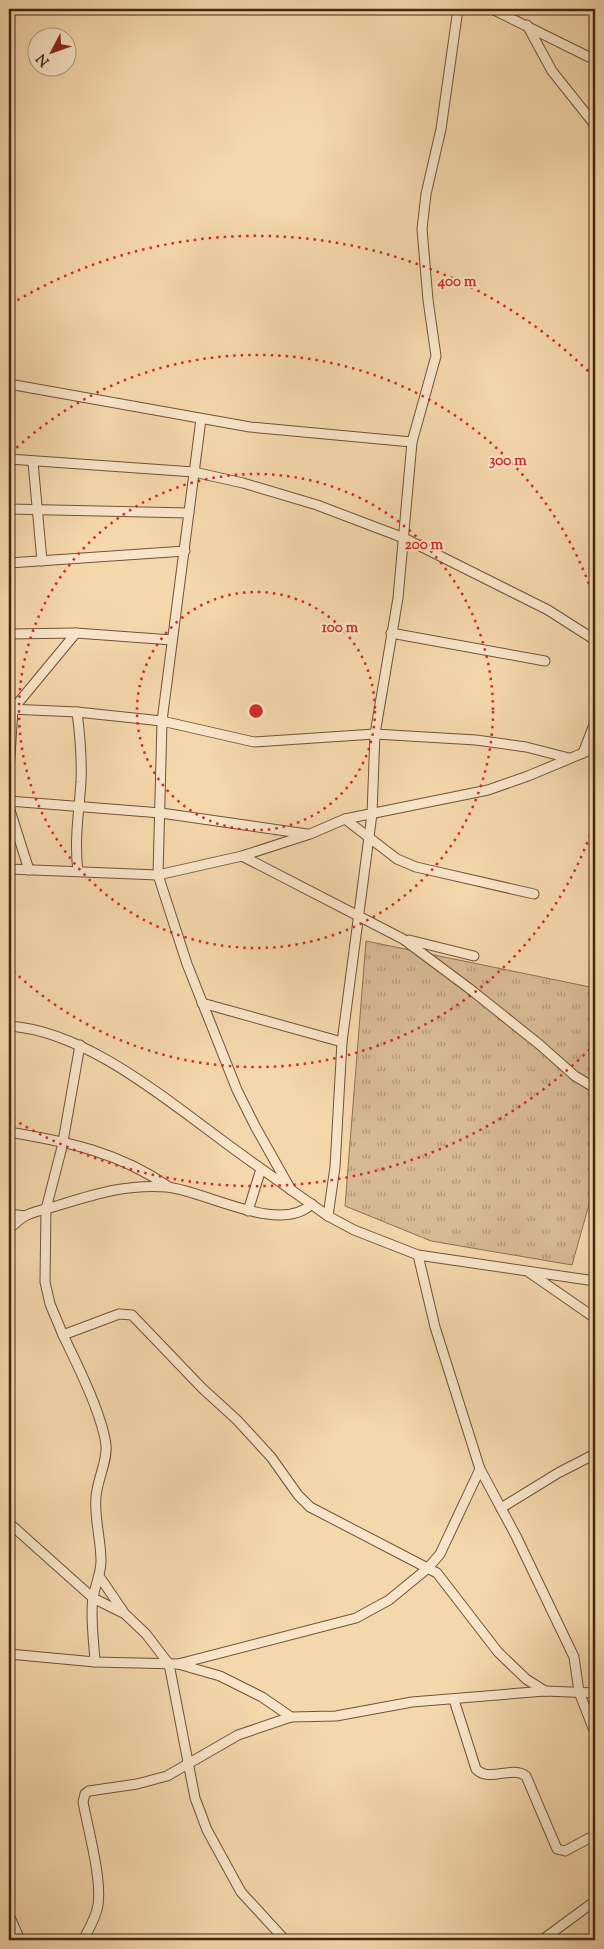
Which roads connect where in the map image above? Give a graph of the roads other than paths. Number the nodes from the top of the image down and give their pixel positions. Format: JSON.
{"nodes":[{"id":1,"x":458,"y":9,"type":"edge"},
{"id":2,"x":492,"y":9,"type":"edge"},
{"id":3,"x":527,"y":25,"type":"junction"},
{"id":4,"x":595,"y":60,"type":"edge"},
{"id":5,"x":595,"y":125,"type":"edge"},
{"id":6,"x":9,"y":384,"type":"edge"},
{"id":7,"x":201,"y":419,"type":"junction"},
{"id":8,"x":412,"y":442,"type":"junction"},
{"id":9,"x":9,"y":460,"type":"edge"},
{"id":10,"x":33,"y":462,"type":"junction"},
{"id":11,"x":194,"y":472,"type":"junction"},
{"id":12,"x":9,"y":509,"type":"edge"},
{"id":13,"x":36,"y":510,"type":"junction"},
{"id":14,"x":190,"y":513,"type":"junction"},
{"id":15,"x":404,"y":538,"type":"junction"},
{"id":16,"x":185,"y":551,"type":"junction"},
{"id":17,"x":42,"y":560,"type":"junction"},
{"id":18,"x":9,"y":563,"type":"edge"},
{"id":19,"x":76,"y":633,"type":"junction"},
{"id":20,"x":391,"y":633,"type":"junction"},
{"id":21,"x":9,"y":634,"type":"edge"},
{"id":22,"x":172,"y":640,"type":"junction"},
{"id":23,"x":595,"y":640,"type":"edge"},
{"id":24,"x":545,"y":661,"type":"dead end"},
{"id":25,"x":11,"y":709,"type":"edge"},
{"id":26,"x":77,"y":712,"type":"junction"},
{"id":27,"x":162,"y":721,"type":"junction"},
{"id":28,"x":595,"y":722,"type":"edge"},
{"id":29,"x":375,"y":734,"type":"junction"},
{"id":30,"x":595,"y":748,"type":"edge"},
{"id":31,"x":583,"y":753,"type":"junction"},
{"id":32,"x":569,"y":758,"type":"junction"},
{"id":33,"x":9,"y":772,"type":"edge"},
{"id":34,"x":9,"y":801,"type":"edge"},
{"id":35,"x":9,"y":807,"type":"edge"},
{"id":36,"x":77,"y":807,"type":"junction"},
{"id":37,"x":161,"y":813,"type":"junction"},
{"id":38,"x":372,"y":814,"type":"junction"},
{"id":39,"x":345,"y":819,"type":"junction"},
{"id":40,"x":310,"y":834,"type":"junction"},
{"id":41,"x":368,"y":835,"type":"junction"},
{"id":42,"x":242,"y":856,"type":"junction"},
{"id":43,"x":9,"y":869,"type":"edge"},
{"id":44,"x":28,"y":870,"type":"junction"},
{"id":45,"x":78,"y":871,"type":"junction"},
{"id":46,"x":158,"y":875,"type":"junction"},
{"id":47,"x":534,"y":894,"type":"dead end"},
{"id":48,"x":358,"y":917,"type":"junction"},
{"id":49,"x":403,"y":939,"type":"junction"},
{"id":50,"x":474,"y":956,"type":"dead end"},
{"id":51,"x":202,"y":1003,"type":"junction"},
{"id":52,"x":9,"y":1026,"type":"edge"},
{"id":53,"x":342,"y":1042,"type":"junction"},
{"id":54,"x":80,"y":1045,"type":"junction"},
{"id":55,"x":595,"y":1088,"type":"edge"},
{"id":56,"x":9,"y":1132,"type":"edge"},
{"id":57,"x":64,"y":1141,"type":"junction"},
{"id":58,"x":261,"y":1169,"type":"junction"},
{"id":59,"x":169,"y":1188,"type":"junction"},
{"id":60,"x":291,"y":1190,"type":"junction"},
{"id":61,"x":312,"y":1204,"type":"junction"},
{"id":62,"x":46,"y":1209,"type":"junction"},
{"id":63,"x":248,"y":1211,"type":"junction"},
{"id":64,"x":9,"y":1214,"type":"edge"},
{"id":65,"x":25,"y":1216,"type":"junction"},
{"id":66,"x":328,"y":1216,"type":"junction"},
{"id":67,"x":9,"y":1229,"type":"edge"},
{"id":68,"x":418,"y":1255,"type":"junction"},
{"id":69,"x":528,"y":1271,"type":"junction"},
{"id":70,"x":595,"y":1281,"type":"edge"},
{"id":71,"x":595,"y":1318,"type":"edge"},
{"id":72,"x":64,"y":1335,"type":"junction"},
{"id":73,"x":595,"y":1454,"type":"edge"},
{"id":74,"x":480,"y":1469,"type":"junction"},
{"id":75,"x":501,"y":1508,"type":"junction"},
{"id":76,"x":9,"y":1523,"type":"edge"},
{"id":77,"x":428,"y":1568,"type":"junction"},
{"id":78,"x":100,"y":1576,"type":"junction"},
{"id":79,"x":93,"y":1598,"type":"junction"},
{"id":80,"x":125,"y":1614,"type":"junction"},
{"id":81,"x":9,"y":1654,"type":"edge"},
{"id":82,"x":95,"y":1662,"type":"junction"},
{"id":83,"x":174,"y":1664,"type":"junction"},
{"id":84,"x":545,"y":1691,"type":"junction"},
{"id":85,"x":579,"y":1692,"type":"junction"},
{"id":86,"x":595,"y":1693,"type":"edge"},
{"id":87,"x":454,"y":1700,"type":"junction"},
{"id":88,"x":291,"y":1717,"type":"junction"},
{"id":89,"x":595,"y":1733,"type":"edge"},
{"id":90,"x":188,"y":1764,"type":"junction"},
{"id":91,"x":595,"y":1835,"type":"edge"},
{"id":92,"x":595,"y":1901,"type":"edge"},
{"id":93,"x":9,"y":1915,"type":"edge"},
{"id":94,"x":20,"y":1940,"type":"edge"},
{"id":95,"x":83,"y":1940,"type":"edge"},
{"id":96,"x":284,"y":1940,"type":"edge"},
{"id":97,"x":542,"y":1940,"type":"edge"}],
"edges":[{"from":1,"to":8,"type":"street"},
{"from":2,"to":3,"type":"street"},
{"from":3,"to":4,"type":"street"},
{"from":3,"to":5,"type":"street"},
{"from":6,"to":7,"type":"street"},
{"from":7,"to":8,"type":"street"},
{"from":7,"to":11,"type":"street"},
{"from":8,"to":15,"type":"street"},
{"from":9,"to":10,"type":"street"},
{"from":10,"to":11,"type":"street"},
{"from":10,"to":13,"type":"street"},
{"from":11,"to":14,"type":"street"},
{"from":11,"to":15,"type":"street"},
{"from":12,"to":13,"type":"street"},
{"from":13,"to":14,"type":"street"},
{"from":13,"to":17,"type":"street"},
{"from":14,"to":16,"type":"street"},
{"from":15,"to":20,"type":"street"},
{"from":15,"to":23,"type":"street"},
{"from":16,"to":17,"type":"street"},
{"from":16,"to":22,"type":"street"},
{"from":17,"to":18,"type":"street"},
{"from":19,"to":21,"type":"street"},
{"from":19,"to":22,"type":"street"},
{"from":19,"to":25,"type":"street"},
{"from":20,"to":24,"type":"street"},
{"from":20,"to":29,"type":"street"},
{"from":22,"to":27,"type":"street"},
{"from":25,"to":26,"type":"street"},
{"from":25,"to":33,"type":"street"},
{"from":26,"to":27,"type":"street"},
{"from":26,"to":36,"type":"street"},
{"from":27,"to":29,"type":"street"},
{"from":27,"to":37,"type":"street"},
{"from":28,"to":31,"type":"street"},
{"from":29,"to":32,"type":"street"},
{"from":29,"to":38,"type":"street"},
{"from":30,"to":31,"type":"street"},
{"from":31,"to":32,"type":"street"},
{"from":32,"to":38,"type":"street"},
{"from":34,"to":36,"type":"street"},
{"from":35,"to":44,"type":"street"},
{"from":36,"to":37,"type":"street"},
{"from":36,"to":45,"type":"street"},
{"from":37,"to":40,"type":"street"},
{"from":37,"to":46,"type":"street"},
{"from":38,"to":39,"type":"street"},
{"from":38,"to":41,"type":"street"},
{"from":39,"to":40,"type":"street"},
{"from":39,"to":41,"type":"street"},
{"from":40,"to":42,"type":"street"},
{"from":41,"to":47,"type":"street"},
{"from":41,"to":48,"type":"street"},
{"from":42,"to":46,"type":"street"},
{"from":42,"to":48,"type":"street"},
{"from":43,"to":44,"type":"street"},
{"from":44,"to":45,"type":"street"},
{"from":45,"to":46,"type":"street"},
{"from":46,"to":51,"type":"street"},
{"from":48,"to":49,"type":"street"},
{"from":48,"to":53,"type":"street"},
{"from":49,"to":50,"type":"street"},
{"from":49,"to":55,"type":"street"},
{"from":51,"to":53,"type":"street"},
{"from":51,"to":60,"type":"street"},
{"from":52,"to":54,"type":"street"},
{"from":53,"to":66,"type":"street"},
{"from":54,"to":57,"type":"street"},
{"from":54,"to":58,"type":"street"},
{"from":56,"to":57,"type":"street"},
{"from":57,"to":59,"type":"street"},
{"from":57,"to":62,"type":"street"},
{"from":58,"to":60,"type":"street"},
{"from":58,"to":63,"type":"street"},
{"from":59,"to":62,"type":"street"},
{"from":59,"to":63,"type":"street"},
{"from":60,"to":61,"type":"street"},
{"from":61,"to":63,"type":"street"},
{"from":61,"to":66,"type":"street"},
{"from":62,"to":65,"type":"street"},
{"from":62,"to":72,"type":"street"},
{"from":64,"to":65,"type":"street"},
{"from":65,"to":67,"type":"street"},
{"from":66,"to":68,"type":"street"},
{"from":68,"to":69,"type":"street"},
{"from":68,"to":74,"type":"street"},
{"from":69,"to":70,"type":"street"},
{"from":69,"to":71,"type":"street"},
{"from":72,"to":77,"type":"street"},
{"from":72,"to":78,"type":"street"},
{"from":73,"to":75,"type":"street"},
{"from":74,"to":75,"type":"street"},
{"from":74,"to":77,"type":"street"},
{"from":75,"to":85,"type":"street"},
{"from":76,"to":79,"type":"street"},
{"from":77,"to":83,"type":"street"},
{"from":77,"to":84,"type":"street"},
{"from":78,"to":79,"type":"street"},
{"from":78,"to":80,"type":"street"},
{"from":79,"to":80,"type":"street"},
{"from":79,"to":82,"type":"street"},
{"from":80,"to":83,"type":"street"},
{"from":81,"to":82,"type":"street"},
{"from":82,"to":83,"type":"street"},
{"from":83,"to":88,"type":"street"},
{"from":83,"to":90,"type":"street"},
{"from":84,"to":85,"type":"street"},
{"from":84,"to":87,"type":"street"},
{"from":85,"to":86,"type":"street"},
{"from":85,"to":89,"type":"street"},
{"from":87,"to":88,"type":"street"},
{"from":87,"to":91,"type":"street"},
{"from":88,"to":90,"type":"street"},
{"from":90,"to":95,"type":"street"},
{"from":90,"to":96,"type":"street"},
{"from":92,"to":97,"type":"street"},
{"from":93,"to":94,"type":"street"}]}
